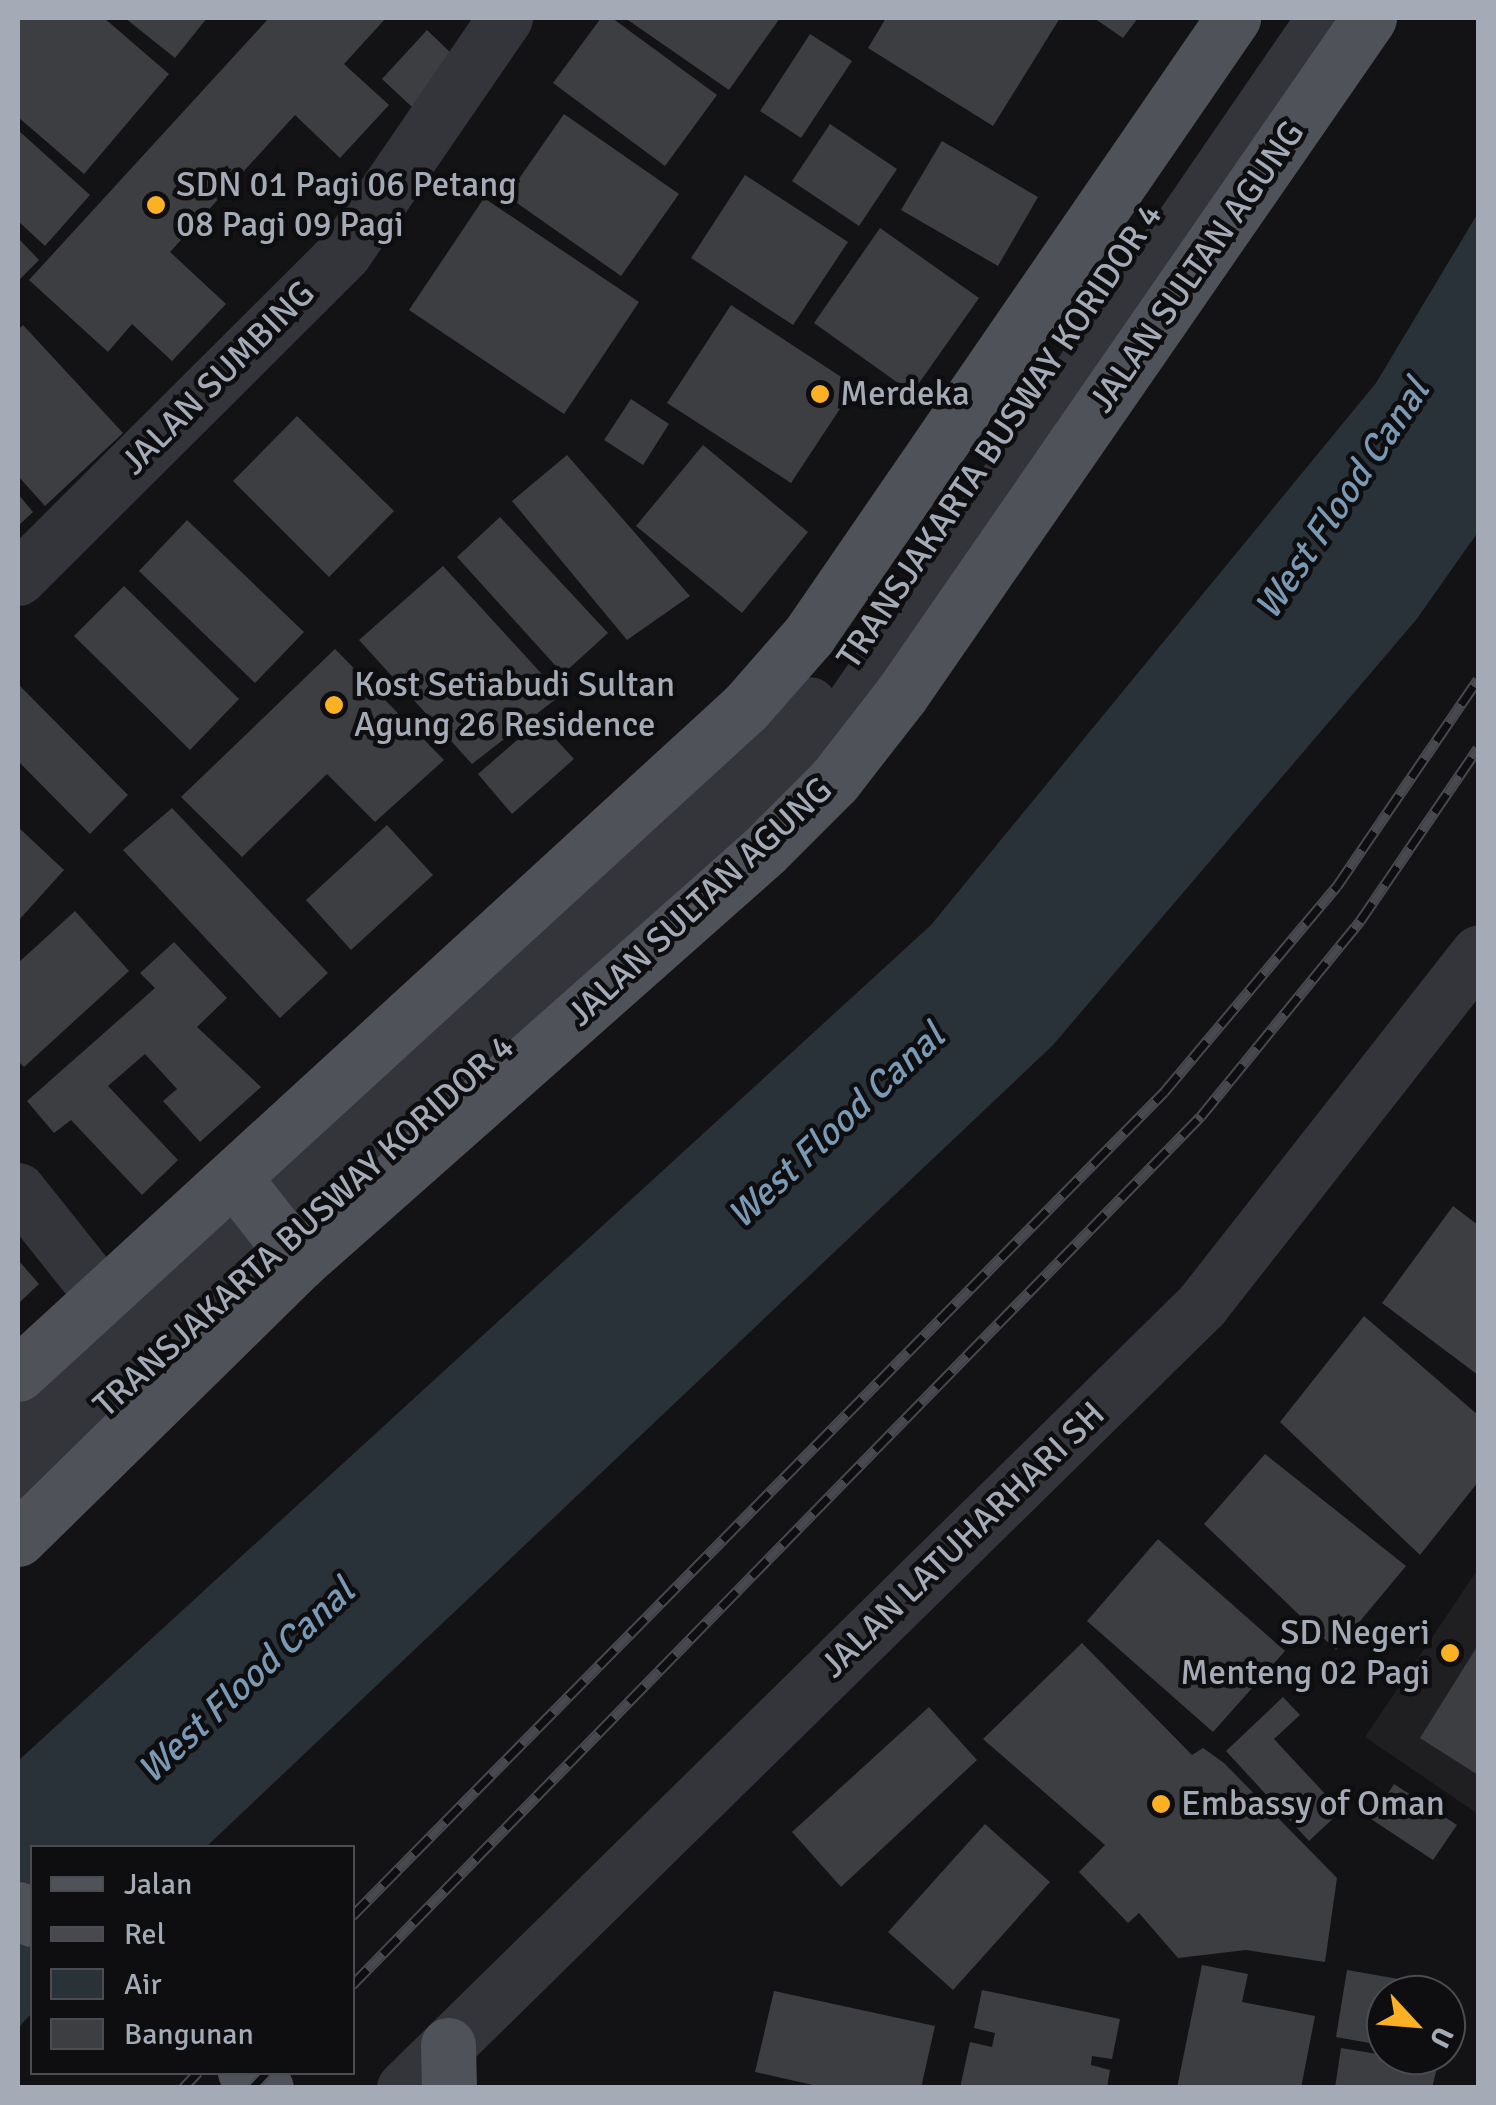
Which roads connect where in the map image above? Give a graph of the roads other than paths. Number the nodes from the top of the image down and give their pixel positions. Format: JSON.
{"nodes":[{"id":1,"x":506,"y":18,"type":"edge"},
{"id":2,"x":1232,"y":18,"type":"edge"},
{"id":3,"x":1284,"y":18,"type":"edge"},
{"id":4,"x":1324,"y":18,"type":"edge"},
{"id":5,"x":1370,"y":18,"type":"edge"},
{"id":6,"x":18,"y":578,"type":"edge"},
{"id":7,"x":1478,"y":953,"type":"edge"},
{"id":8,"x":18,"y":1190,"type":"edge"},
{"id":9,"x":269,"y":1222,"type":"junction"},
{"id":10,"x":100,"y":1292,"type":"junction"},
{"id":11,"x":18,"y":1374,"type":"edge"},
{"id":12,"x":18,"y":1433,"type":"edge"},
{"id":13,"x":18,"y":1492,"type":"edge"},
{"id":14,"x":18,"y":1539,"type":"edge"},
{"id":15,"x":449,"y":2066,"type":"edge"},
{"id":16,"x":404,"y":2088,"type":"edge"}],
"edges":[{"from":1,"to":6,"type":"street","name":"JALAN SUMBING"},
{"from":2,"to":9,"type":"main road","name":"JALAN SULTAN AGUNG"},
{"from":3,"to":9,"type":"street","name":"TRANSJAKARTA BUSWAY KORIDOR 4"},
{"from":4,"to":9,"type":"street","name":"TRANSJAKARTA BUSWAY KORIDOR 4"},
{"from":5,"to":9,"type":"main road","name":"JALAN SULTAN AGUNG"},
{"from":7,"to":15,"type":"street","name":"JALAN LATUHARHARI SH"},
{"from":8,"to":10,"type":"street"},
{"from":9,"to":10,"type":"main road","name":"JALAN SULTAN AGUNG"},
{"from":9,"to":12,"type":"street","name":"TRANSJAKARTA BUSWAY KORIDOR 4"},
{"from":9,"to":13,"type":"street","name":"TRANSJAKARTA BUSWAY KORIDOR 4"},
{"from":9,"to":14,"type":"main road","name":"JALAN SULTAN AGUNG"},
{"from":10,"to":11,"type":"main road","name":"JALAN SULTAN AGUNG"},
{"from":15,"to":16,"type":"street","name":"JALAN LATUHARHARI SH"}]}
